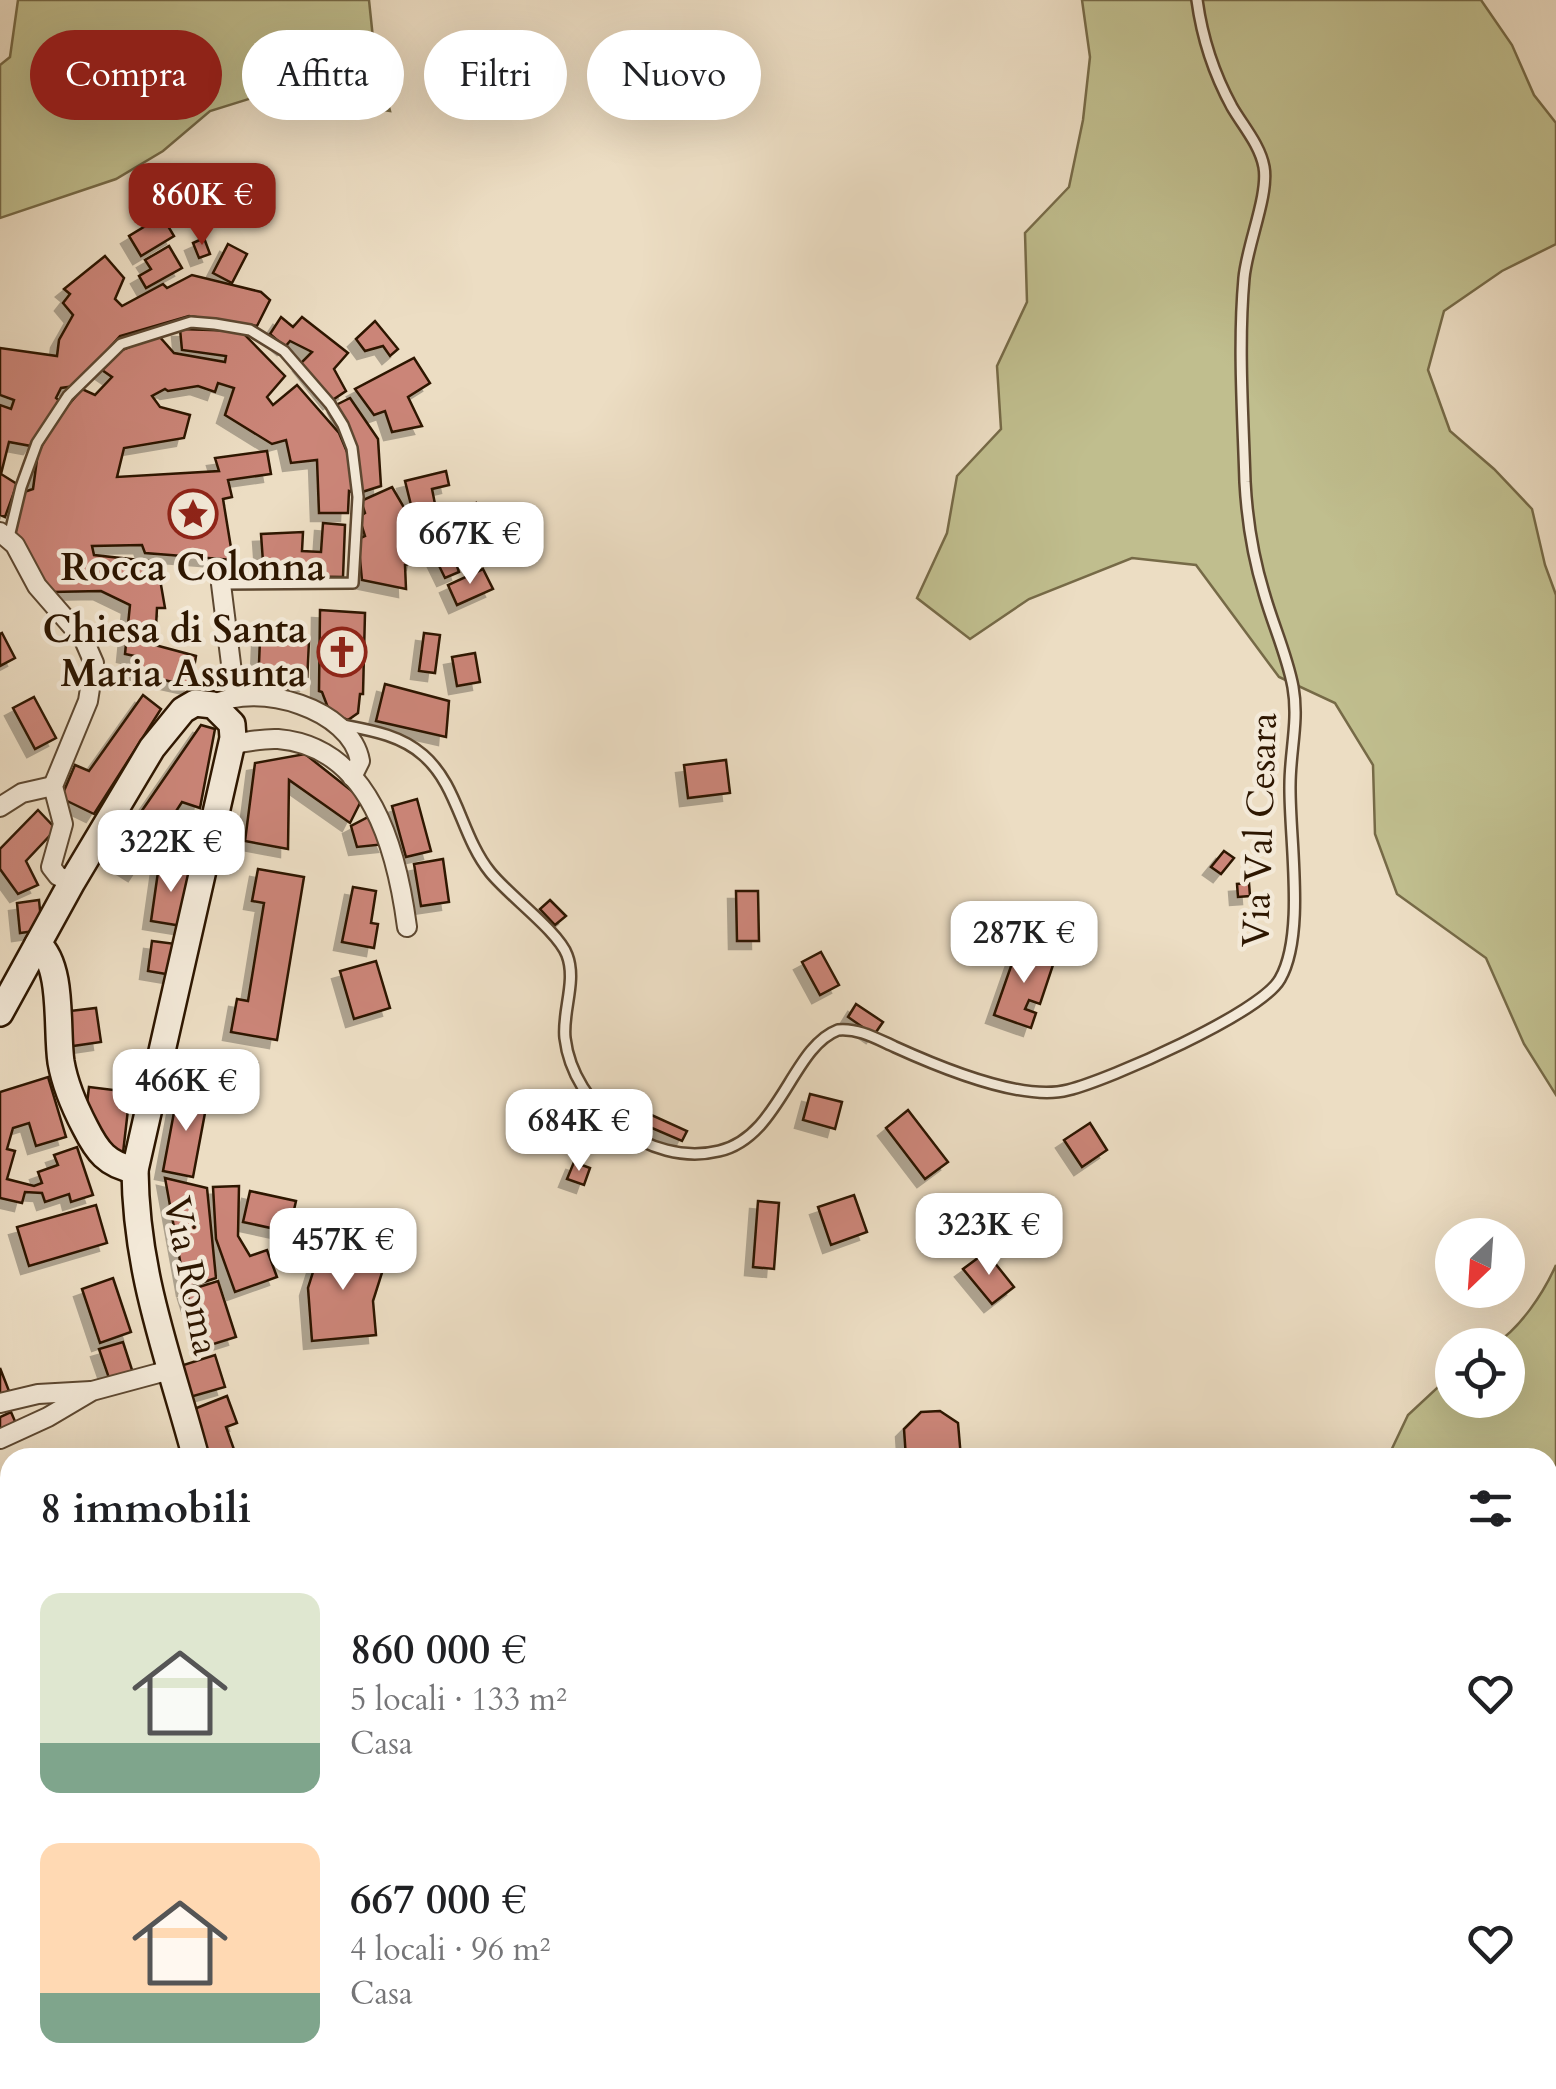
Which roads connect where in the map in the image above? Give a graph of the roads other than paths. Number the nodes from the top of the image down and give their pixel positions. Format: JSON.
{"nodes":[{"id":1,"x":1197,"y":0,"type":"edge"},
{"id":2,"x":4,"y":534,"type":"edge"},
{"id":3,"x":221,"y":584,"type":"joint"},
{"id":4,"x":224,"y":700,"type":"junction"},
{"id":5,"x":330,"y":722,"type":"junction"},
{"id":6,"x":232,"y":744,"type":"junction"},
{"id":7,"x":352,"y":777,"type":"junction"},
{"id":8,"x":53,"y":786,"type":"junction"},
{"id":9,"x":0,"y":807,"type":"edge"},
{"id":10,"x":72,"y":882,"type":"junction"},
{"id":11,"x":407,"y":927,"type":"dead end"},
{"id":12,"x":38,"y":944,"type":"junction"},
{"id":13,"x":0,"y":1014,"type":"edge"},
{"id":14,"x":134,"y":1170,"type":"junction"},
{"id":15,"x":170,"y":1370,"type":"junction"},
{"id":16,"x":92,"y":1391,"type":"junction"},
{"id":17,"x":0,"y":1403,"type":"edge"},
{"id":18,"x":0,"y":1439,"type":"edge"},
{"id":19,"x":193,"y":1448,"type":"edge"}],
"edges":[{"from":1,"to":5,"type":"lane","name":"Via Val Cesara"},
{"from":2,"to":3,"type":"lane"},
{"from":2,"to":8,"type":"street"},
{"from":3,"to":4,"type":"street"},
{"from":4,"to":5,"type":"street"},
{"from":4,"to":6,"type":"main road"},
{"from":4,"to":10,"type":"main road"},
{"from":5,"to":7,"type":"street"},
{"from":6,"to":7,"type":"street"},
{"from":6,"to":14,"type":"main road","name":"Via Roma"},
{"from":7,"to":11,"type":"street"},
{"from":8,"to":9,"type":"street"},
{"from":8,"to":10,"type":"street"},
{"from":10,"to":12,"type":"main road"},
{"from":12,"to":13,"type":"main road"},
{"from":12,"to":14,"type":"main road"},
{"from":14,"to":15,"type":"main road","name":"Via Roma"},
{"from":15,"to":16,"type":"street"},
{"from":15,"to":19,"type":"main road","name":"Via Roma"},
{"from":16,"to":17,"type":"street"},
{"from":16,"to":18,"type":"street"}]}
